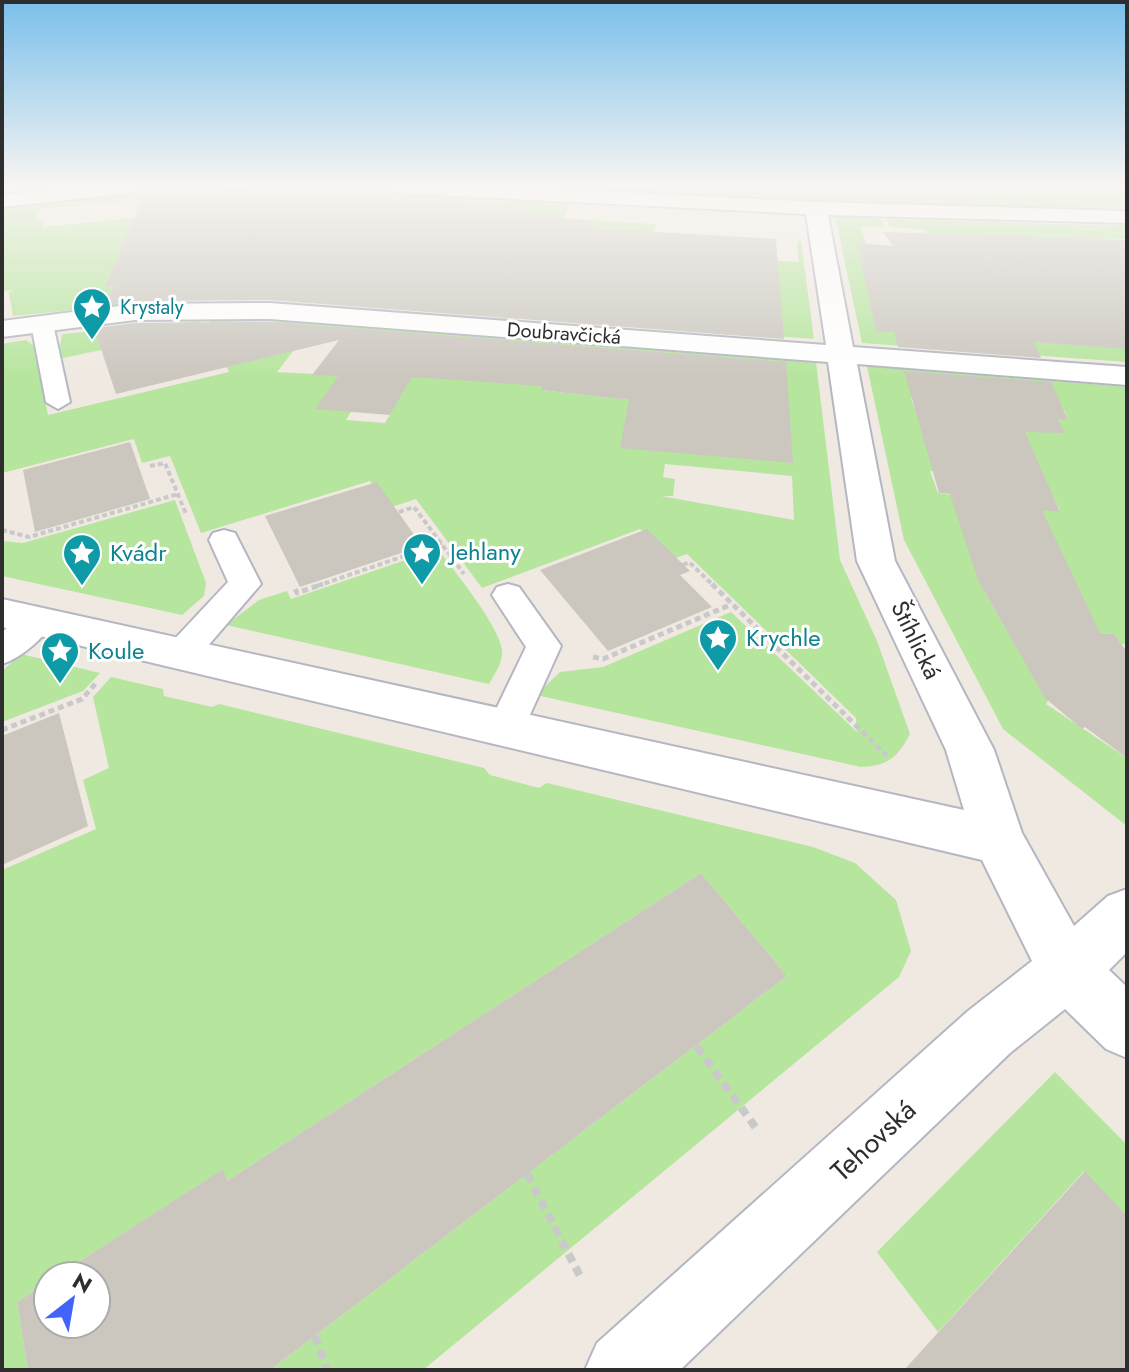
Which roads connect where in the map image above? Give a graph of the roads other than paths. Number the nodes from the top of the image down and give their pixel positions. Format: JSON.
{"nodes":[{"id":1,"x":823,"y":251,"type":"edge"},
{"id":2,"x":42,"y":324,"type":"junction"},
{"id":3,"x":2,"y":329,"type":"edge"},
{"id":4,"x":839,"y":354,"type":"junction"},
{"id":5,"x":1127,"y":376,"type":"edge"},
{"id":6,"x":58,"y":402,"type":"dead end"},
{"id":7,"x":224,"y":540,"type":"road end"},
{"id":8,"x":508,"y":595,"type":"road end"},
{"id":9,"x":19,"y":617,"type":"edge"},
{"id":10,"x":2,"y":651,"type":"edge"},
{"id":11,"x":182,"y":653,"type":"junction"},
{"id":12,"x":506,"y":728,"type":"junction"},
{"id":13,"x":999,"y":841,"type":"junction"},
{"id":14,"x":1127,"y":915,"type":"edge"},
{"id":15,"x":1067,"y":970,"type":"junction"},
{"id":16,"x":1127,"y":1028,"type":"edge"},
{"id":17,"x":624,"y":1370,"type":"edge"}],
"edges":[{"from":1,"to":4,"type":"street","name":"Štíhlická"},
{"from":2,"to":3,"type":"street","name":"Doubravčická"},
{"from":2,"to":4,"type":"street","name":"Doubravčická"},
{"from":2,"to":6,"type":"lane"},
{"from":4,"to":5,"type":"street","name":"Doubravčická"},
{"from":4,"to":13,"type":"street","name":"Štíhlická"},
{"from":7,"to":11,"type":"lane"},
{"from":8,"to":12,"type":"lane"},
{"from":9,"to":10,"type":"lane"},
{"from":9,"to":11,"type":"street"},
{"from":11,"to":12,"type":"street"},
{"from":12,"to":13,"type":"street"},
{"from":13,"to":15,"type":"street","name":"Štíhlická"},
{"from":14,"to":15,"type":"street","name":"Tehovská"},
{"from":15,"to":16,"type":"street","name":"Štíhlická"},
{"from":15,"to":17,"type":"street","name":"Tehovská"}]}
